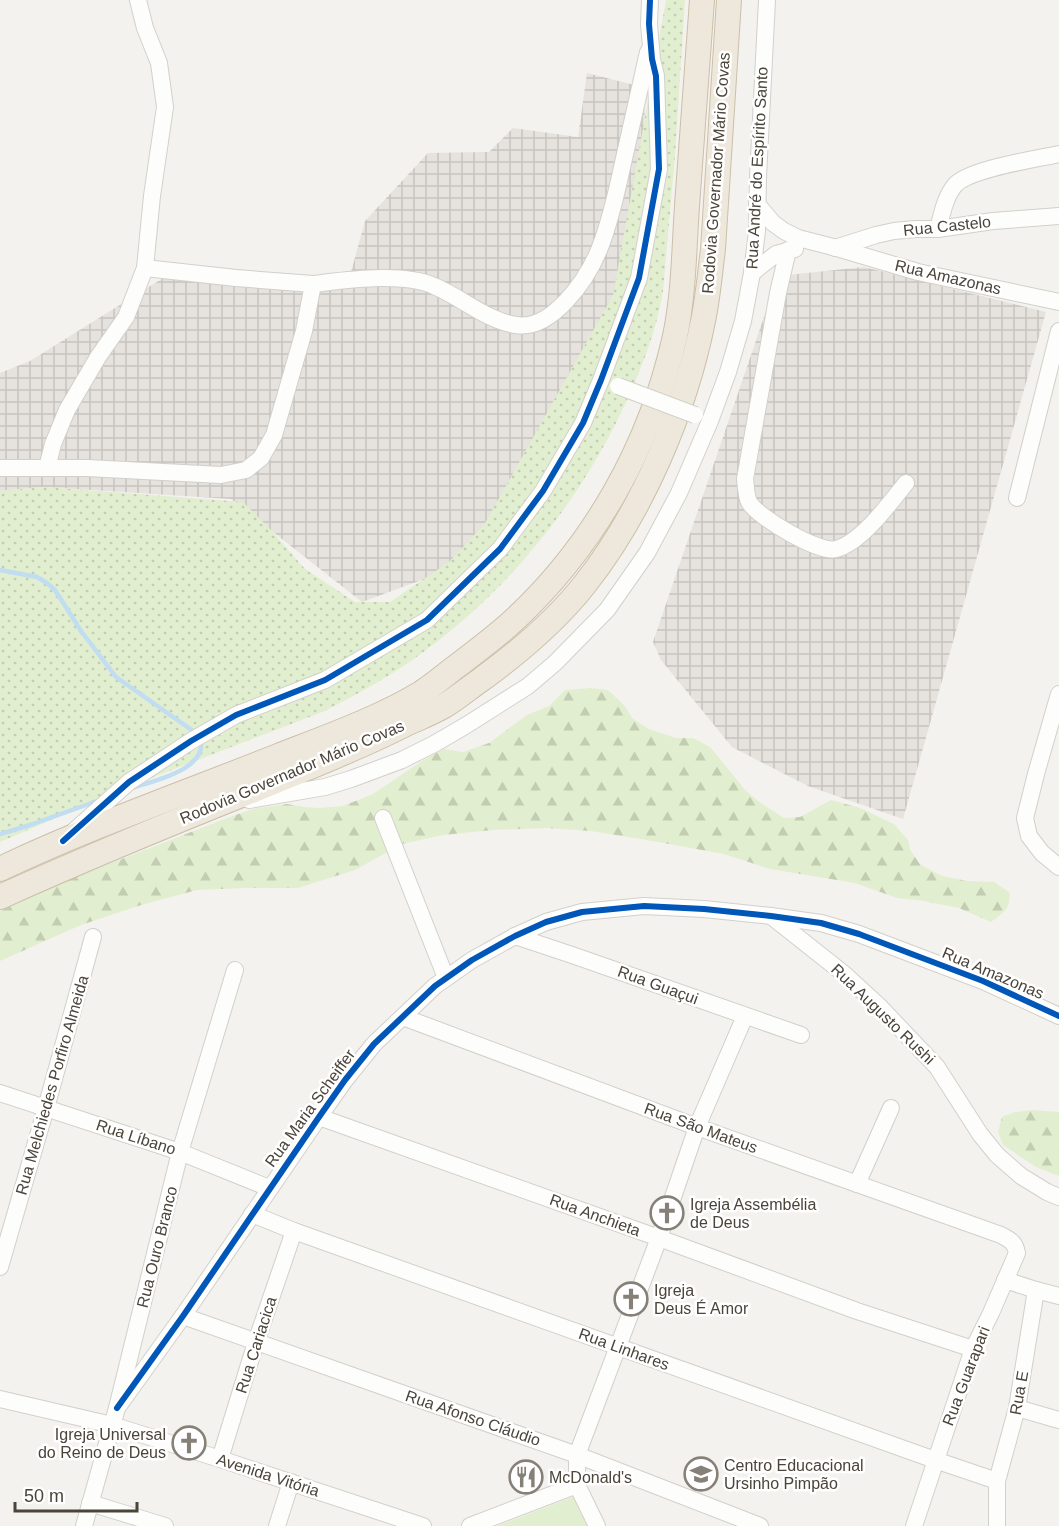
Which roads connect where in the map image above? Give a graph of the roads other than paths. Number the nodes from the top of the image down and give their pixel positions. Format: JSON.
{"nodes":[{"id":1,"x":138,"y":0,"type":"edge"},
{"id":2,"x":650,"y":0,"type":"edge"},
{"id":3,"x":702,"y":0,"type":"edge"},
{"id":4,"x":729,"y":0,"type":"edge"},
{"id":5,"x":767,"y":0,"type":"edge"},
{"id":6,"x":650,"y":42,"type":"junction"},
{"id":7,"x":1059,"y":154,"type":"edge"},
{"id":8,"x":758,"y":204,"type":"junction"},
{"id":9,"x":1059,"y":216,"type":"edge"},
{"id":10,"x":938,"y":229,"type":"junction"},
{"id":11,"x":837,"y":248,"type":"junction"},
{"id":12,"x":788,"y":250,"type":"junction"},
{"id":13,"x":145,"y":268,"type":"junction"},
{"id":14,"x":752,"y":273,"type":"junction"},
{"id":15,"x":313,"y":284,"type":"junction"},
{"id":16,"x":1059,"y":302,"type":"edge"},
{"id":17,"x":1059,"y":331,"type":"edge"},
{"id":18,"x":601,"y":380,"type":"junction"},
{"id":19,"x":702,"y":418,"type":"junction"},
{"id":20,"x":0,"y":468,"type":"edge"},
{"id":21,"x":47,"y":468,"type":"junction"},
{"id":22,"x":906,"y":483,"type":"dead end"},
{"id":23,"x":1017,"y":498,"type":"dead end"},
{"id":24,"x":1059,"y":694,"type":"edge"},
{"id":25,"x":215,"y":805,"type":"junction"},
{"id":26,"x":383,"y":818,"type":"dead end"},
{"id":27,"x":63,"y":841,"type":"junction"},
{"id":28,"x":1059,"y":867,"type":"edge"},
{"id":29,"x":0,"y":868,"type":"edge"},
{"id":30,"x":0,"y":897,"type":"edge"},
{"id":31,"x":771,"y":915,"type":"junction"},
{"id":32,"x":515,"y":936,"type":"junction"},
{"id":33,"x":93,"y":937,"type":"dead end"},
{"id":34,"x":915,"y":955,"type":"joint"},
{"id":35,"x":235,"y":970,"type":"dead end"},
{"id":36,"x":446,"y":978,"type":"junction"},
{"id":37,"x":745,"y":1016,"type":"junction"},
{"id":38,"x":1059,"y":1016,"type":"edge"},
{"id":39,"x":403,"y":1017,"type":"junction"},
{"id":40,"x":801,"y":1035,"type":"dead end"},
{"id":41,"x":0,"y":1093,"type":"edge"},
{"id":42,"x":46,"y":1108,"type":"junction"},
{"id":43,"x":891,"y":1108,"type":"dead end"},
{"id":44,"x":319,"y":1117,"type":"junction"},
{"id":45,"x":697,"y":1127,"type":"junction"},
{"id":46,"x":180,"y":1152,"type":"junction"},
{"id":47,"x":857,"y":1184,"type":"junction"},
{"id":48,"x":269,"y":1188,"type":"junction"},
{"id":49,"x":1059,"y":1197,"type":"edge"},
{"id":50,"x":252,"y":1214,"type":"junction"},
{"id":51,"x":294,"y":1231,"type":"junction"},
{"id":52,"x":1001,"y":1235,"type":"joint"},
{"id":53,"x":659,"y":1238,"type":"junction"},
{"id":54,"x":0,"y":1268,"type":"edge"},
{"id":55,"x":1005,"y":1280,"type":"junction"},
{"id":56,"x":1036,"y":1290,"type":"junction"},
{"id":57,"x":1059,"y":1296,"type":"edge"},
{"id":58,"x":183,"y":1316,"type":"junction"},
{"id":59,"x":256,"y":1342,"type":"junction"},
{"id":60,"x":618,"y":1346,"type":"junction"},
{"id":61,"x":973,"y":1348,"type":"junction"},
{"id":62,"x":0,"y":1399,"type":"edge"},
{"id":63,"x":117,"y":1408,"type":"junction"},
{"id":64,"x":1017,"y":1408,"type":"junction"},
{"id":65,"x":1059,"y":1420,"type":"edge"},
{"id":66,"x":112,"y":1425,"type":"junction"},
{"id":67,"x":577,"y":1455,"type":"junction"},
{"id":68,"x":220,"y":1459,"type":"junction"},
{"id":69,"x":935,"y":1461,"type":"junction"},
{"id":70,"x":997,"y":1481,"type":"junction"},
{"id":71,"x":291,"y":1482,"type":"junction"},
{"id":72,"x":577,"y":1485,"type":"junction"},
{"id":73,"x":90,"y":1503,"type":"junction"},
{"id":74,"x":84,"y":1526,"type":"edge"},
{"id":75,"x":165,"y":1526,"type":"edge"},
{"id":76,"x":277,"y":1526,"type":"edge"},
{"id":77,"x":423,"y":1526,"type":"edge"},
{"id":78,"x":470,"y":1526,"type":"edge"},
{"id":79,"x":597,"y":1526,"type":"edge"},
{"id":80,"x":760,"y":1526,"type":"edge"},
{"id":81,"x":914,"y":1526,"type":"edge"},
{"id":82,"x":997,"y":1526,"type":"edge"}],
"edges":[{"from":1,"to":13,"type":"street"},
{"from":2,"to":6,"type":"street","name":"Rodovia Governador Mário Covas"},
{"from":3,"to":27,"type":"highway","name":"Rodovia Governador Mário Covas"},
{"from":4,"to":25,"type":"highway","name":"Rodovia Governador Mário Covas"},
{"from":5,"to":8,"type":"street","name":"Rua André do Espírito Santo"},
{"from":6,"to":15,"type":"street"},
{"from":6,"to":18,"type":"street","name":"Rodovia Governador Mário Covas"},
{"from":7,"to":10,"type":"street"},
{"from":8,"to":11,"type":"street","name":"Rua Amazonas"},
{"from":8,"to":14,"type":"street","name":"Rua André do Espírito Santo"},
{"from":9,"to":10,"type":"street","name":"Rua Castelo"},
{"from":10,"to":11,"type":"street","name":"Rua Castelo"},
{"from":11,"to":12,"type":"street","name":"Rua Amazonas"},
{"from":11,"to":16,"type":"street","name":"Rua Amazonas"},
{"from":12,"to":14,"type":"street","name":"Rua Amazonas"},
{"from":12,"to":22,"type":"street"},
{"from":13,"to":15,"type":"street"},
{"from":13,"to":21,"type":"street"},
{"from":14,"to":19,"type":"street","name":"Rua André do Espírito Santo"},
{"from":15,"to":21,"type":"street"},
{"from":17,"to":23,"type":"street"},
{"from":18,"to":19,"type":"street","bridge":true},
{"from":18,"to":27,"type":"street","name":"Rodovia Governador Mário Covas"},
{"from":19,"to":25,"type":"street","name":"Rua André do Espírito Santo"},
{"from":20,"to":21,"type":"street"},
{"from":24,"to":28,"type":"street"},
{"from":25,"to":30,"type":"highway","name":"Rodovia Governador Mário Covas"},
{"from":26,"to":36,"type":"street"},
{"from":27,"to":29,"type":"highway","name":"Rodovia Governador Mário Covas"},
{"from":31,"to":32,"type":"street","name":"Rua Maria Scheiffer"},
{"from":31,"to":34,"type":"street","name":"Rua Maria Scheiffer"},
{"from":31,"to":49,"type":"street","name":"Rua Augusto Rushi"},
{"from":32,"to":36,"type":"street","name":"Rua Maria Scheiffer"},
{"from":32,"to":37,"type":"street","name":"Rua Guaçui"},
{"from":33,"to":42,"type":"street","name":"Rua Melchiedes Porfiro Almeida"},
{"from":34,"to":38,"type":"street","name":"Rua Amazonas"},
{"from":35,"to":46,"type":"street","name":"Rua Ouro Branco"},
{"from":36,"to":39,"type":"street","name":"Rua Maria Scheiffer"},
{"from":37,"to":40,"type":"street","name":"Rua Guaçui"},
{"from":37,"to":45,"type":"street"},
{"from":39,"to":44,"type":"street","name":"Rua Maria Scheiffer"},
{"from":39,"to":45,"type":"street","name":"Rua São Mateus"},
{"from":41,"to":42,"type":"street","name":"Rua Líbano"},
{"from":42,"to":46,"type":"street","name":"Rua Líbano"},
{"from":42,"to":54,"type":"street","name":"Rua Melchiedes Porfiro Almeida"},
{"from":43,"to":47,"type":"street"},
{"from":44,"to":48,"type":"street","name":"Rua Maria Scheiffer"},
{"from":44,"to":53,"type":"street","name":"Rua Anchieta"},
{"from":45,"to":47,"type":"street","name":"Rua São Mateus"},
{"from":45,"to":53,"type":"street"},
{"from":46,"to":48,"type":"street","name":"Rua Líbano"},
{"from":46,"to":63,"type":"street","name":"Rua Ouro Branco"},
{"from":47,"to":52,"type":"street","name":"Rua São Mateus"},
{"from":48,"to":50,"type":"street","name":"Rua Maria Scheiffer"},
{"from":50,"to":51,"type":"street","name":"Rua Linhares"},
{"from":50,"to":58,"type":"street","name":"Rua Maria Scheiffer"},
{"from":51,"to":59,"type":"street","name":"Rua Cariacica"},
{"from":51,"to":60,"type":"street","name":"Rua Linhares"},
{"from":52,"to":55,"type":"street","name":"Rua Guarapari"},
{"from":53,"to":60,"type":"street"},
{"from":53,"to":61,"type":"street","name":"Rua Anchieta"},
{"from":55,"to":56,"type":"street"},
{"from":55,"to":61,"type":"street","name":"Rua Guarapari"},
{"from":56,"to":57,"type":"street"},
{"from":56,"to":64,"type":"street","name":"Rua E"},
{"from":58,"to":59,"type":"street","name":"Rua Afonso Cláudio"},
{"from":58,"to":63,"type":"street","name":"Rua Maria Scheiffer"},
{"from":59,"to":67,"type":"street","name":"Rua Afonso Cláudio"},
{"from":59,"to":68,"type":"street","name":"Rua Cariacica"},
{"from":60,"to":67,"type":"street"},
{"from":60,"to":69,"type":"street","name":"Rua Linhares"},
{"from":61,"to":69,"type":"street","name":"Rua Guarapari"},
{"from":62,"to":66,"type":"street","name":"Avenida Vitória"},
{"from":63,"to":66,"type":"street","name":"Rua Ouro Branco"},
{"from":64,"to":65,"type":"street"},
{"from":64,"to":70,"type":"street","name":"Rua E"},
{"from":66,"to":68,"type":"street","name":"Avenida Vitória"},
{"from":66,"to":73,"type":"street","name":"Rua Ouro Branco"},
{"from":67,"to":72,"type":"street"},
{"from":67,"to":80,"type":"street","name":"Rua Afonso Cláudio"},
{"from":68,"to":71,"type":"street","name":"Avenida Vitória"},
{"from":69,"to":70,"type":"street","name":"Rua Linhares"},
{"from":69,"to":81,"type":"street","name":"Rua Guarapari"},
{"from":70,"to":82,"type":"street","name":"Rua E"},
{"from":71,"to":76,"type":"street"},
{"from":71,"to":77,"type":"street","name":"Avenida Vitória"},
{"from":72,"to":78,"type":"street"},
{"from":72,"to":79,"type":"street"},
{"from":73,"to":74,"type":"street","name":"Rua Ouro Branco"},
{"from":73,"to":75,"type":"street"}]}
